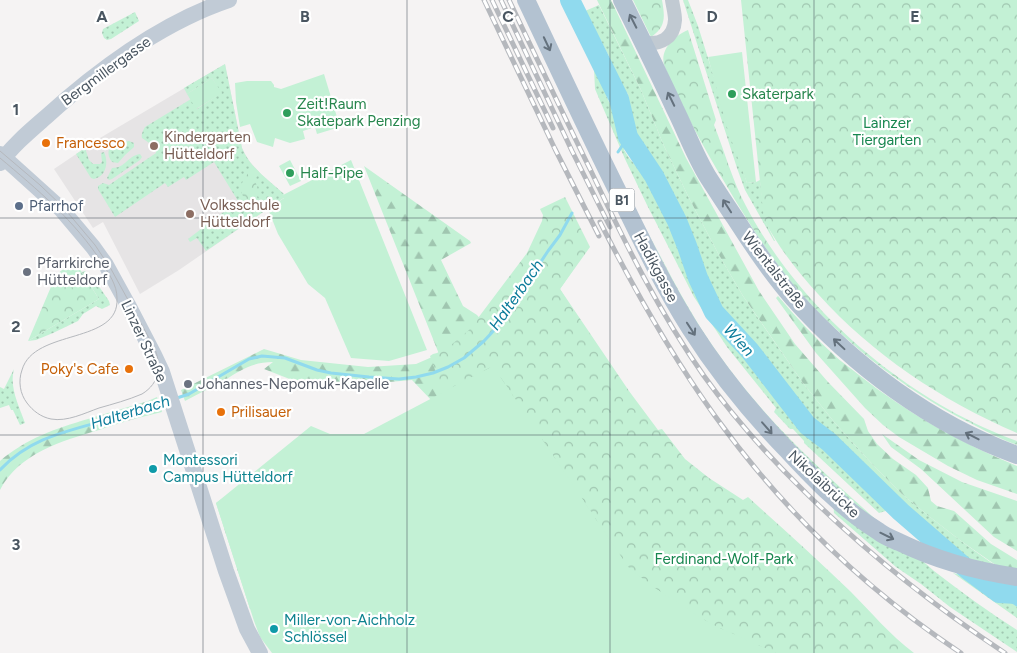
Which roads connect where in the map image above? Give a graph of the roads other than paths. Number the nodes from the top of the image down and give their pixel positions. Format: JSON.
{"nodes":[{"id":1,"x":526,"y":0,"type":"edge"},
{"id":2,"x":622,"y":0,"type":"edge"},
{"id":3,"x":672,"y":0,"type":"edge"},
{"id":4,"x":225,"y":1,"type":"edge"},
{"id":5,"x":643,"y":42,"type":"junction"},
{"id":6,"x":1,"y":158,"type":"edge"},
{"id":7,"x":734,"y":391,"type":"joint"},
{"id":8,"x":1017,"y":455,"type":"edge"},
{"id":9,"x":1017,"y":577,"type":"edge"},
{"id":10,"x":260,"y":653,"type":"edge"}],
"edges":[{"from":1,"to":7,"type":"main road","name":"Hadikgasse","number":"B1","one_way":true},
{"from":5,"to":2,"type":"main road","name":"Wientalstraße","one_way":true},
{"from":3,"to":5,"type":"street"},
{"from":4,"to":6,"type":"main road","name":"Bergmillergasse"},
{"from":8,"to":5,"type":"main road","name":"Wientalstraße","one_way":true},
{"from":6,"to":10,"type":"main road","name":"Linzer Straße"},
{"from":7,"to":9,"type":"main road","name":"Nikolaibrücke","number":"B1","one_way":true}]}
